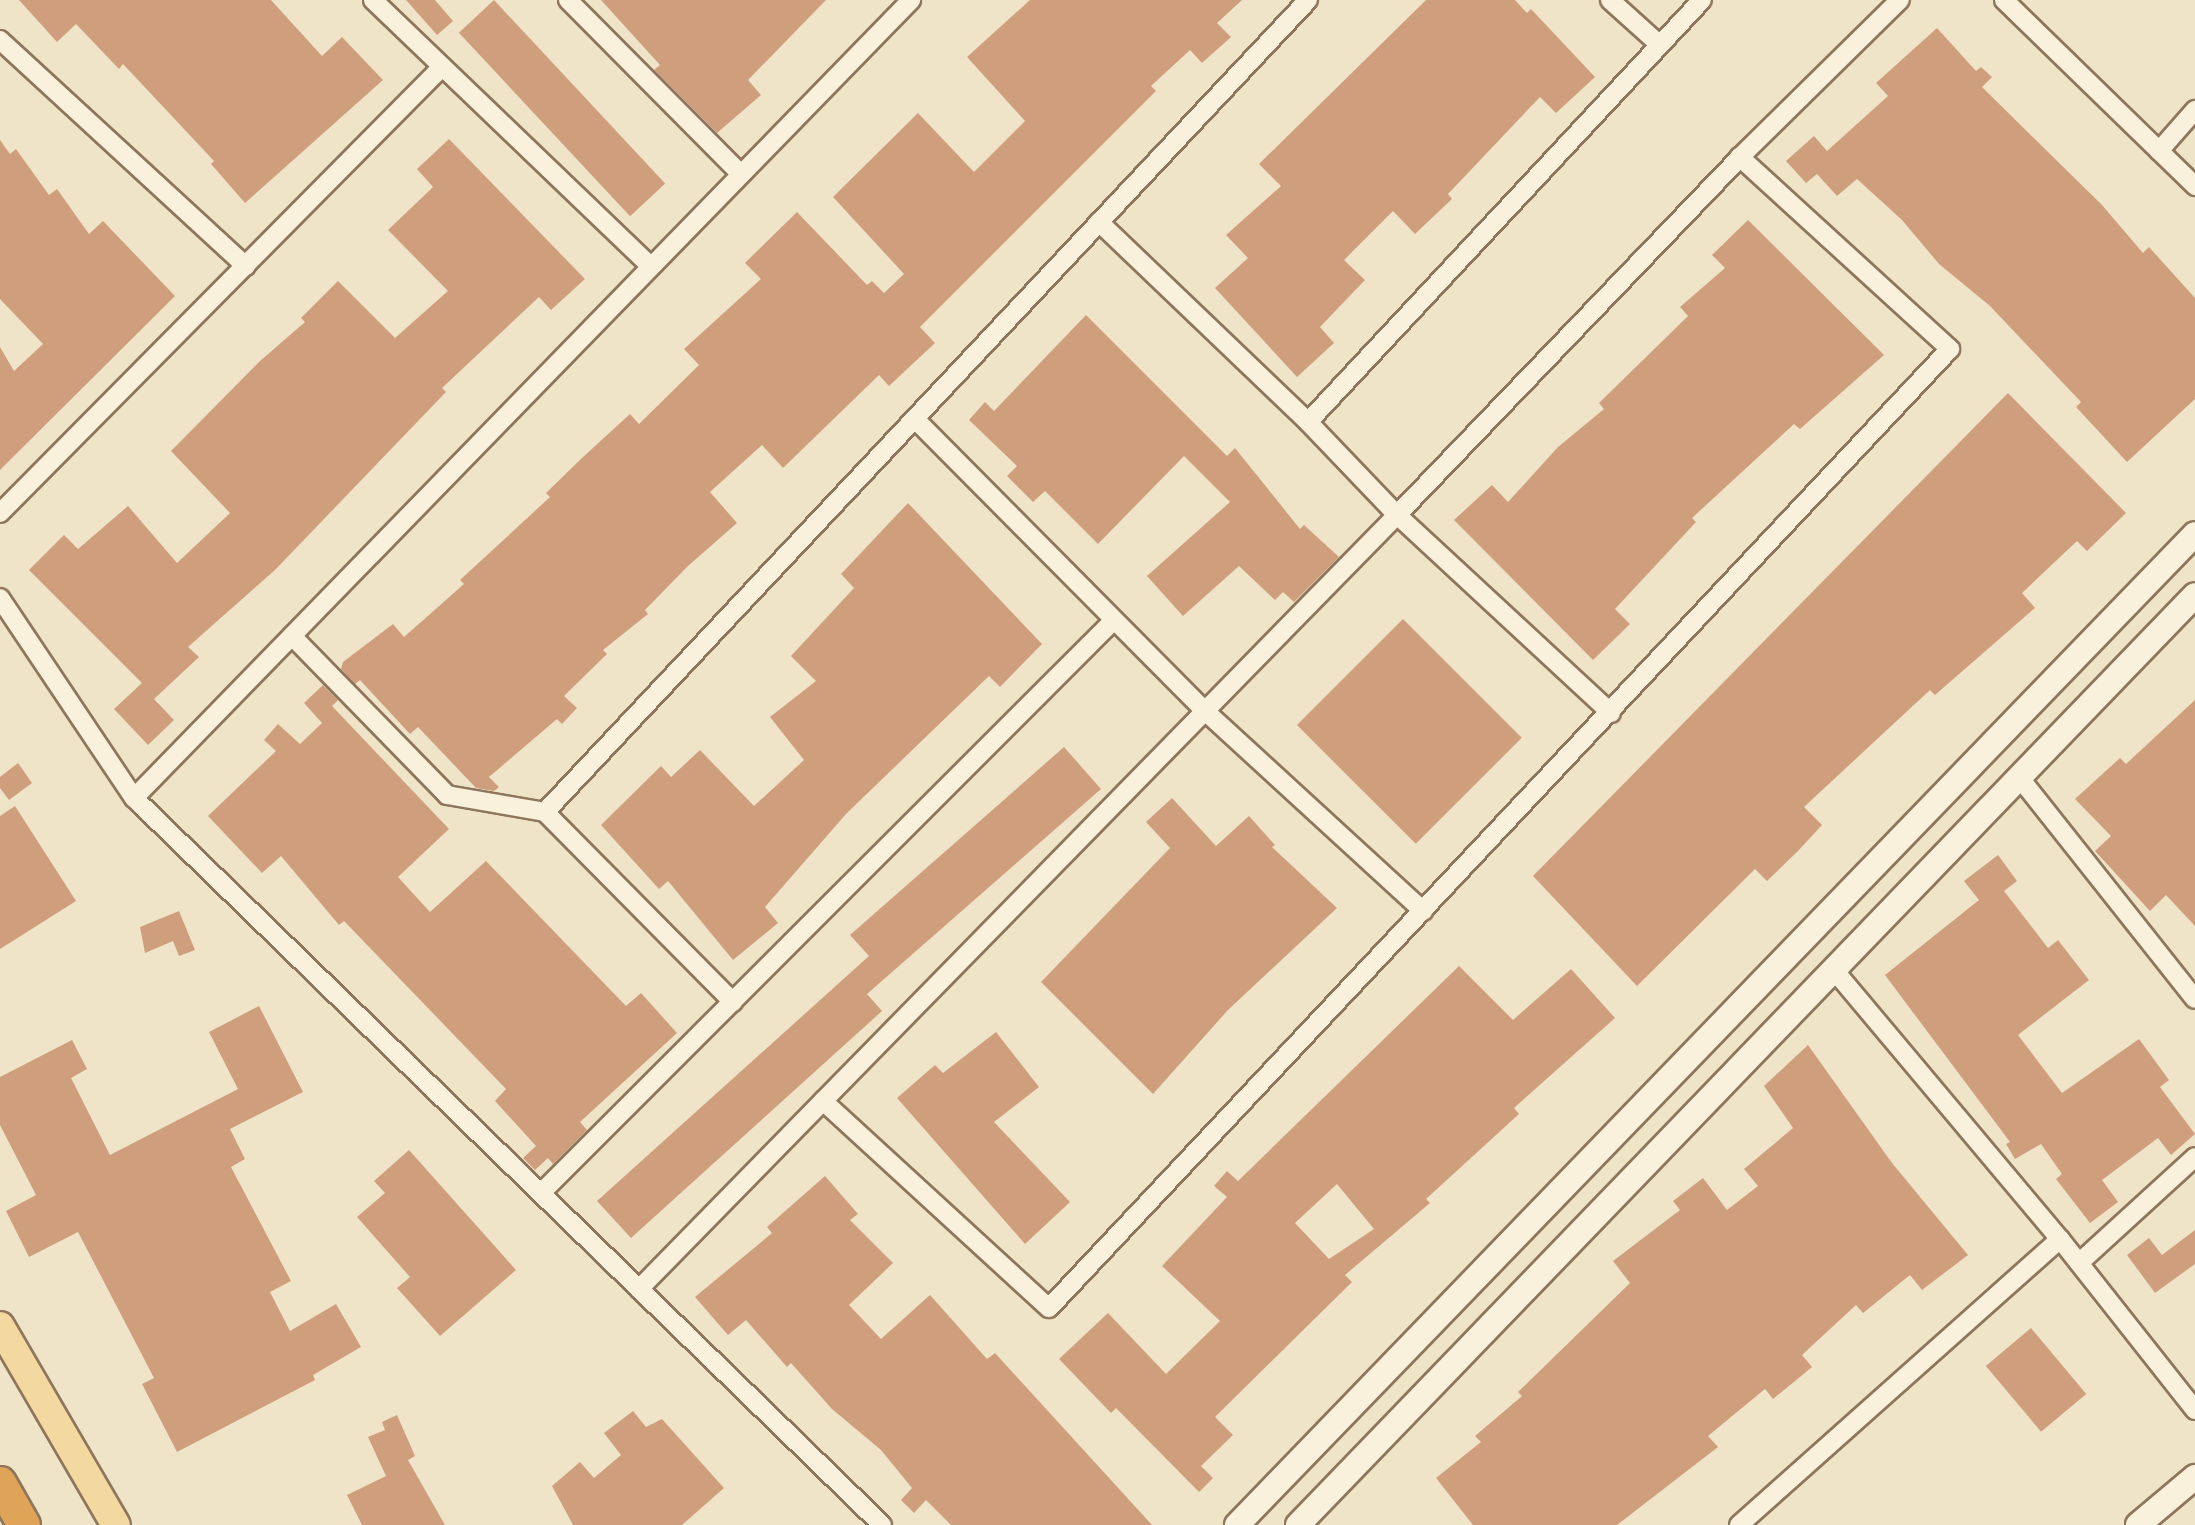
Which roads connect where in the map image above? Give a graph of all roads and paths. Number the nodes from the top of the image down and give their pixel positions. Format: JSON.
{"nodes":[{"id":1,"x":373,"y":0,"type":"edge"},
{"id":2,"x":568,"y":0,"type":"edge"},
{"id":3,"x":911,"y":0,"type":"edge"},
{"id":4,"x":1308,"y":0,"type":"edge"},
{"id":5,"x":1610,"y":0,"type":"edge"},
{"id":6,"x":1702,"y":0,"type":"edge"},
{"id":7,"x":1900,"y":0,"type":"edge"},
{"id":8,"x":2004,"y":0,"type":"edge"},
{"id":9,"x":0,"y":40,"type":"edge"},
{"id":10,"x":1660,"y":45,"type":"junction"},
{"id":11,"x":442,"y":67,"type":"junction"},
{"id":12,"x":2195,"y":110,"type":"edge"},
{"id":13,"x":2159,"y":151,"type":"junction"},
{"id":14,"x":1740,"y":157,"type":"junction"},
{"id":15,"x":741,"y":174,"type":"junction"},
{"id":16,"x":2195,"y":186,"type":"edge"},
{"id":17,"x":1099,"y":222,"type":"junction"},
{"id":18,"x":246,"y":266,"type":"junction"},
{"id":19,"x":651,"y":267,"type":"junction"},
{"id":20,"x":915,"y":419,"type":"junction"},
{"id":21,"x":1308,"y":422,"type":"junction"},
{"id":22,"x":0,"y":513,"type":"edge"},
{"id":23,"x":1397,"y":515,"type":"junction"},
{"id":24,"x":2195,"y":534,"type":"edge"},
{"id":25,"x":2195,"y":595,"type":"edge"},
{"id":26,"x":0,"y":598,"type":"edge"},
{"id":27,"x":1114,"y":620,"type":"junction"},
{"id":28,"x":292,"y":636,"type":"junction"},
{"id":29,"x":1205,"y":711,"type":"junction"},
{"id":30,"x":1611,"y":713,"type":"junction"},
{"id":31,"x":2019,"y":777,"type":"junction"},
{"id":32,"x":134,"y":798,"type":"junction"},
{"id":33,"x":545,"y":812,"type":"junction"},
{"id":34,"x":1423,"y":911,"type":"junction"},
{"id":35,"x":1834,"y":970,"type":"junction"},
{"id":36,"x":2193,"y":991,"type":"edge"},
{"id":37,"x":733,"y":1002,"type":"junction"},
{"id":38,"x":823,"y":1101,"type":"junction"},
{"id":39,"x":2195,"y":1157,"type":"edge"},
{"id":40,"x":541,"y":1193,"type":"junction"},
{"id":41,"x":2060,"y":1239,"type":"junction"},
{"id":42,"x":2079,"y":1263,"type":"junction"},
{"id":43,"x":639,"y":1289,"type":"junction"},
{"id":44,"x":0,"y":1326,"type":"edge"},
{"id":45,"x":2195,"y":1410,"type":"edge"},
{"id":46,"x":2195,"y":1477,"type":"edge"},
{"id":47,"x":0,"y":1483,"type":"edge"},
{"id":48,"x":24,"y":1525,"type":"edge"},
{"id":49,"x":116,"y":1525,"type":"edge"},
{"id":50,"x":882,"y":1525,"type":"edge"},
{"id":51,"x":1237,"y":1525,"type":"edge"},
{"id":52,"x":1298,"y":1525,"type":"edge"},
{"id":53,"x":1739,"y":1525,"type":"edge"},
{"id":54,"x":2138,"y":1525,"type":"edge"}],
"edges":[{"from":1,"to":11,"type":"street"},
{"from":2,"to":15,"type":"street"},
{"from":3,"to":15,"type":"street"},
{"from":4,"to":17,"type":"street"},
{"from":5,"to":10,"type":"street"},
{"from":6,"to":10,"type":"street"},
{"from":7,"to":14,"type":"street"},
{"from":8,"to":13,"type":"street"},
{"from":9,"to":18,"type":"street"},
{"from":10,"to":21,"type":"street"},
{"from":11,"to":18,"type":"street"},
{"from":11,"to":19,"type":"street"},
{"from":12,"to":13,"type":"street"},
{"from":13,"to":16,"type":"street"},
{"from":14,"to":23,"type":"street"},
{"from":14,"to":30,"type":"street"},
{"from":15,"to":19,"type":"street"},
{"from":17,"to":20,"type":"street"},
{"from":17,"to":21,"type":"street"},
{"from":18,"to":22,"type":"street"},
{"from":19,"to":28,"type":"street"},
{"from":20,"to":27,"type":"street"},
{"from":20,"to":33,"type":"street"},
{"from":21,"to":23,"type":"street"},
{"from":23,"to":29,"type":"street"},
{"from":23,"to":30,"type":"street"},
{"from":24,"to":51,"type":"street"},
{"from":25,"to":31,"type":"street"},
{"from":26,"to":32,"type":"street"},
{"from":27,"to":29,"type":"street"},
{"from":27,"to":37,"type":"street"},
{"from":28,"to":32,"type":"street"},
{"from":28,"to":33,"type":"street"},
{"from":29,"to":34,"type":"street"},
{"from":29,"to":38,"type":"street"},
{"from":30,"to":34,"type":"street"},
{"from":31,"to":35,"type":"street"},
{"from":31,"to":36,"type":"street"},
{"from":32,"to":40,"type":"street"},
{"from":33,"to":37,"type":"street"},
{"from":34,"to":38,"type":"street"},
{"from":35,"to":41,"type":"street"},
{"from":35,"to":52,"type":"street"},
{"from":37,"to":40,"type":"street"},
{"from":38,"to":43,"type":"street"},
{"from":39,"to":42,"type":"street"},
{"from":40,"to":43,"type":"street"},
{"from":41,"to":42,"type":"street"},
{"from":41,"to":53,"type":"street"},
{"from":42,"to":45,"type":"street"},
{"from":43,"to":50,"type":"street"},
{"from":44,"to":49,"type":"main road"},
{"from":46,"to":54,"type":"street"},
{"from":47,"to":48,"type":"highway"}]}
